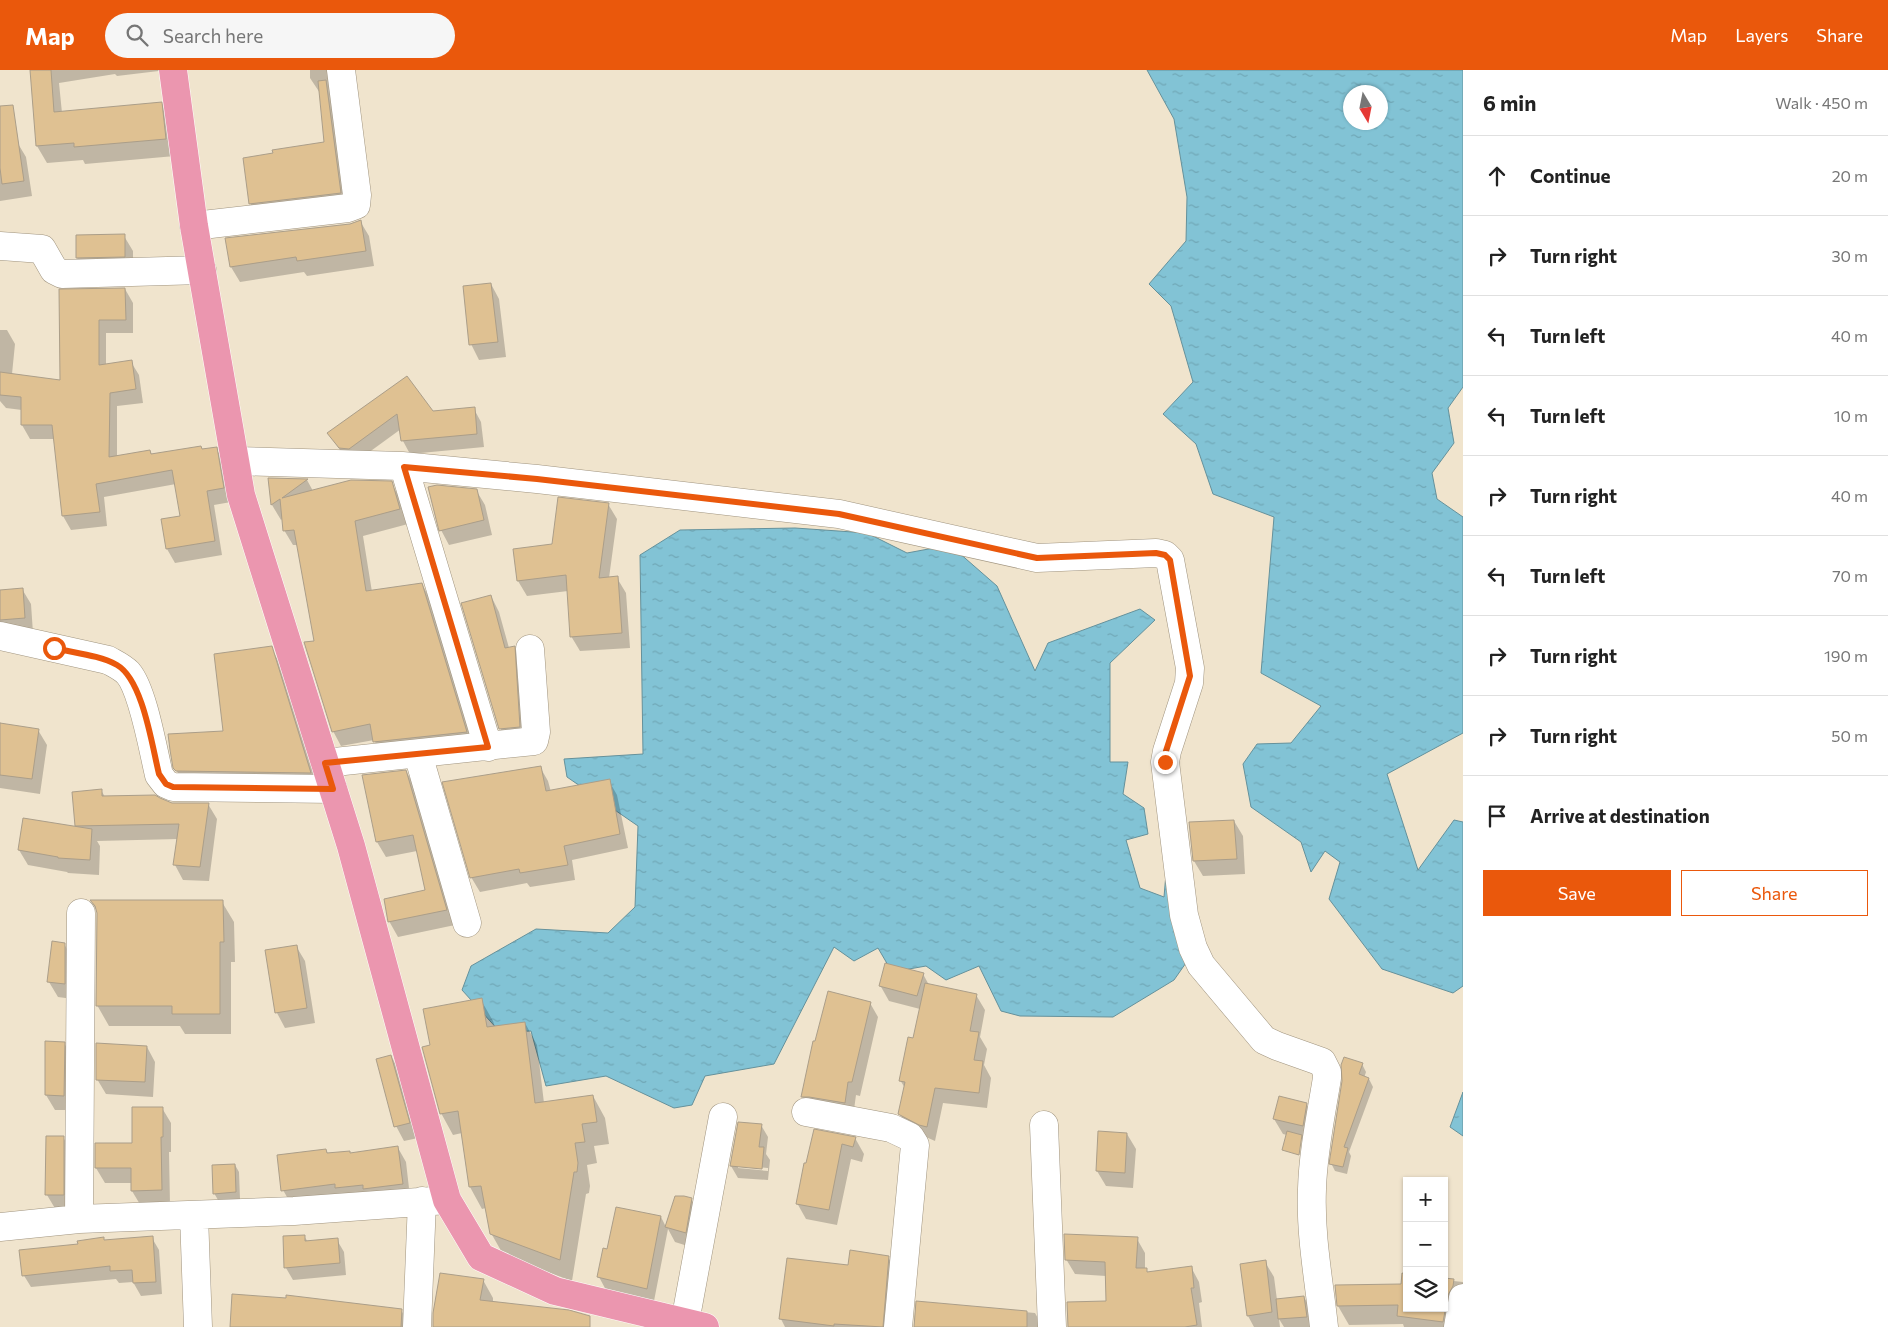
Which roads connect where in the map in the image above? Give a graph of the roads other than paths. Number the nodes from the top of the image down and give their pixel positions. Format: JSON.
{"nodes":[{"id":1,"x":173,"y":70,"type":"edge"},
{"id":2,"x":341,"y":70,"type":"edge"},
{"id":3,"x":194,"y":226,"type":"junction"},
{"id":4,"x":0,"y":246,"type":"edge"},
{"id":5,"x":202,"y":270,"type":"junction"},
{"id":6,"x":235,"y":461,"type":"junction"},
{"id":7,"x":404,"y":467,"type":"junction"},
{"id":8,"x":0,"y":636,"type":"edge"},
{"id":9,"x":530,"y":649,"type":"dead end"},
{"id":10,"x":488,"y":747,"type":"junction"},
{"id":11,"x":418,"y":754,"type":"junction"},
{"id":12,"x":325,"y":763,"type":"junction"},
{"id":13,"x":333,"y":789,"type":"junction"},
{"id":14,"x":81,"y":913,"type":"dead end"},
{"id":15,"x":467,"y":923,"type":"dead end"},
{"id":16,"x":806,"y":1112,"type":"dead end"},
{"id":17,"x":722,"y":1117,"type":"dead end"},
{"id":18,"x":1044,"y":1125,"type":"dead end"},
{"id":19,"x":434,"y":1201,"type":"junction"},
{"id":20,"x":194,"y":1215,"type":"junction"},
{"id":21,"x":79,"y":1219,"type":"junction"},
{"id":22,"x":0,"y":1227,"type":"edge"},
{"id":23,"x":1463,"y":1298,"type":"edge"},
{"id":24,"x":695,"y":1325,"type":"edge"},
{"id":25,"x":198,"y":1327,"type":"edge"},
{"id":26,"x":417,"y":1327,"type":"edge"},
{"id":27,"x":898,"y":1327,"type":"edge"},
{"id":28,"x":1052,"y":1327,"type":"edge"},
{"id":29,"x":1324,"y":1327,"type":"edge"},
{"id":30,"x":1458,"y":1327,"type":"edge"}],
"edges":[{"from":1,"to":3,"type":"main road"},
{"from":2,"to":3,"type":"street"},
{"from":3,"to":5,"type":"main road"},
{"from":4,"to":5,"type":"street"},
{"from":5,"to":6,"type":"main road"},
{"from":6,"to":7,"type":"street"},
{"from":6,"to":12,"type":"main road"},
{"from":7,"to":10,"type":"street"},
{"from":7,"to":29,"type":"street"},
{"from":8,"to":13,"type":"street"},
{"from":9,"to":10,"type":"street"},
{"from":10,"to":11,"type":"street"},
{"from":11,"to":12,"type":"street"},
{"from":11,"to":15,"type":"street"},
{"from":12,"to":13,"type":"main road"},
{"from":13,"to":19,"type":"main road"},
{"from":14,"to":21,"type":"street"},
{"from":16,"to":27,"type":"street"},
{"from":17,"to":24,"type":"street"},
{"from":18,"to":28,"type":"street"},
{"from":19,"to":20,"type":"street"},
{"from":19,"to":24,"type":"main road"},
{"from":19,"to":26,"type":"street"},
{"from":20,"to":21,"type":"street"},
{"from":20,"to":25,"type":"street"},
{"from":21,"to":22,"type":"street"},
{"from":23,"to":30,"type":"street"}]}
